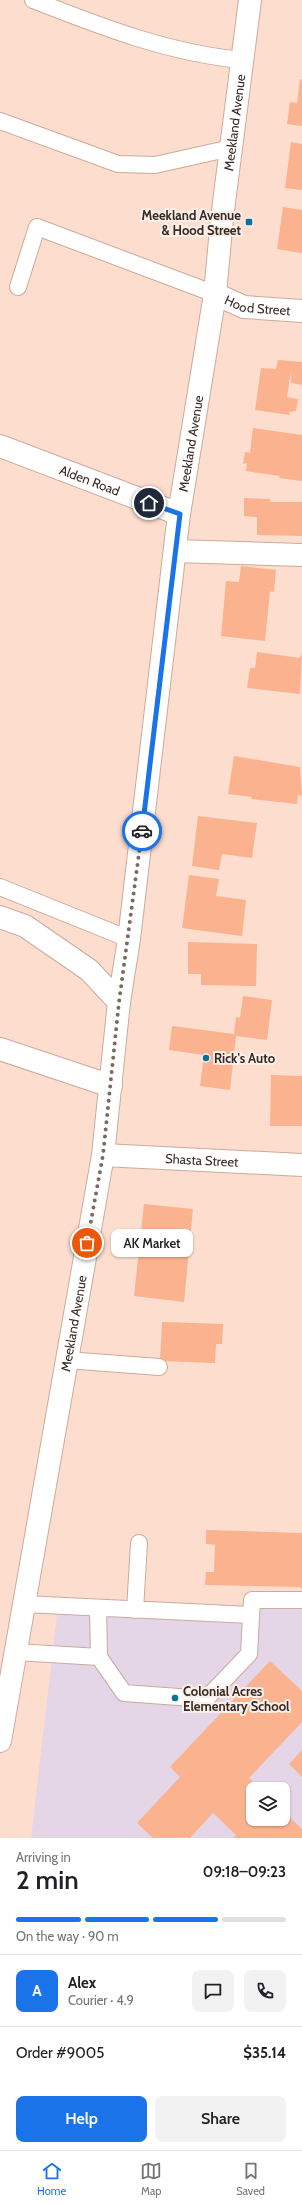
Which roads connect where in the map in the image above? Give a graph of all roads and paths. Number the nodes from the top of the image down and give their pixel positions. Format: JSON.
{"nodes":[{"id":1,"x":33,"y":0,"type":"edge"},
{"id":2,"x":250,"y":0,"type":"edge"},
{"id":3,"x":242,"y":60,"type":"junction"},
{"id":4,"x":0,"y":121,"type":"edge"},
{"id":5,"x":231,"y":148,"type":"junction"},
{"id":6,"x":18,"y":287,"type":"dead end"},
{"id":7,"x":215,"y":294,"type":"junction"},
{"id":8,"x":302,"y":311,"type":"edge"},
{"id":9,"x":0,"y":446,"type":"edge"},
{"id":10,"x":180,"y":514,"type":"junction"},
{"id":11,"x":175,"y":551,"type":"junction"},
{"id":12,"x":302,"y":555,"type":"edge"},
{"id":13,"x":0,"y":887,"type":"edge"},
{"id":14,"x":0,"y":917,"type":"edge"},
{"id":15,"x":129,"y":938,"type":"junction"},
{"id":16,"x":119,"y":1002,"type":"junction"},
{"id":17,"x":0,"y":1049,"type":"edge"},
{"id":18,"x":111,"y":1086,"type":"junction"},
{"id":19,"x":103,"y":1155,"type":"junction"},
{"id":20,"x":302,"y":1165,"type":"edge"},
{"id":21,"x":67,"y":1360,"type":"junction"},
{"id":22,"x":159,"y":1367,"type":"dead end"},
{"id":23,"x":139,"y":1543,"type":"dead end"},
{"id":24,"x":302,"y":1600,"type":"edge"},
{"id":25,"x":24,"y":1604,"type":"junction"},
{"id":26,"x":98,"y":1608,"type":"junction"},
{"id":27,"x":135,"y":1610,"type":"junction"},
{"id":28,"x":251,"y":1615,"type":"junction"},
{"id":29,"x":16,"y":1652,"type":"junction"},
{"id":30,"x":99,"y":1657,"type":"junction"},
{"id":31,"x":0,"y":1742,"type":"edge"}],
"edges":[{"from":1,"to":3,"type":"lane"},
{"from":2,"to":3,"type":"main road","name":"Meekland Avenue"},
{"from":3,"to":5,"type":"main road","name":"Meekland Avenue"},
{"from":4,"to":5,"type":"lane"},
{"from":5,"to":7,"type":"main road","name":"Meekland Avenue"},
{"from":6,"to":7,"type":"lane"},
{"from":7,"to":8,"type":"main road","name":"Hood Street"},
{"from":7,"to":10,"type":"main road","name":"Meekland Avenue"},
{"from":9,"to":10,"type":"main road","name":"Alden Road"},
{"from":10,"to":11,"type":"main road","name":"Meekland Avenue"},
{"from":11,"to":12,"type":"main road"},
{"from":11,"to":15,"type":"main road","name":"Meekland Avenue"},
{"from":13,"to":15,"type":"lane"},
{"from":14,"to":16,"type":"main road"},
{"from":15,"to":16,"type":"main road","name":"Meekland Avenue"},
{"from":16,"to":18,"type":"main road","name":"Meekland Avenue"},
{"from":17,"to":18,"type":"main road"},
{"from":18,"to":19,"type":"main road","name":"Meekland Avenue"},
{"from":19,"to":20,"type":"main road","name":"Shasta Street"},
{"from":19,"to":21,"type":"main road","name":"Meekland Avenue"},
{"from":21,"to":22,"type":"lane"},
{"from":21,"to":25,"type":"main road","name":"Meekland Avenue"},
{"from":23,"to":27,"type":"lane"},
{"from":24,"to":28,"type":"lane"},
{"from":25,"to":26,"type":"lane"},
{"from":25,"to":29,"type":"main road","name":"Meekland Avenue"},
{"from":26,"to":27,"type":"lane"},
{"from":26,"to":30,"type":"lane"},
{"from":27,"to":28,"type":"lane"},
{"from":28,"to":30,"type":"lane"},
{"from":29,"to":30,"type":"lane"},
{"from":29,"to":31,"type":"main road","name":"Meekland Avenue"}]}
